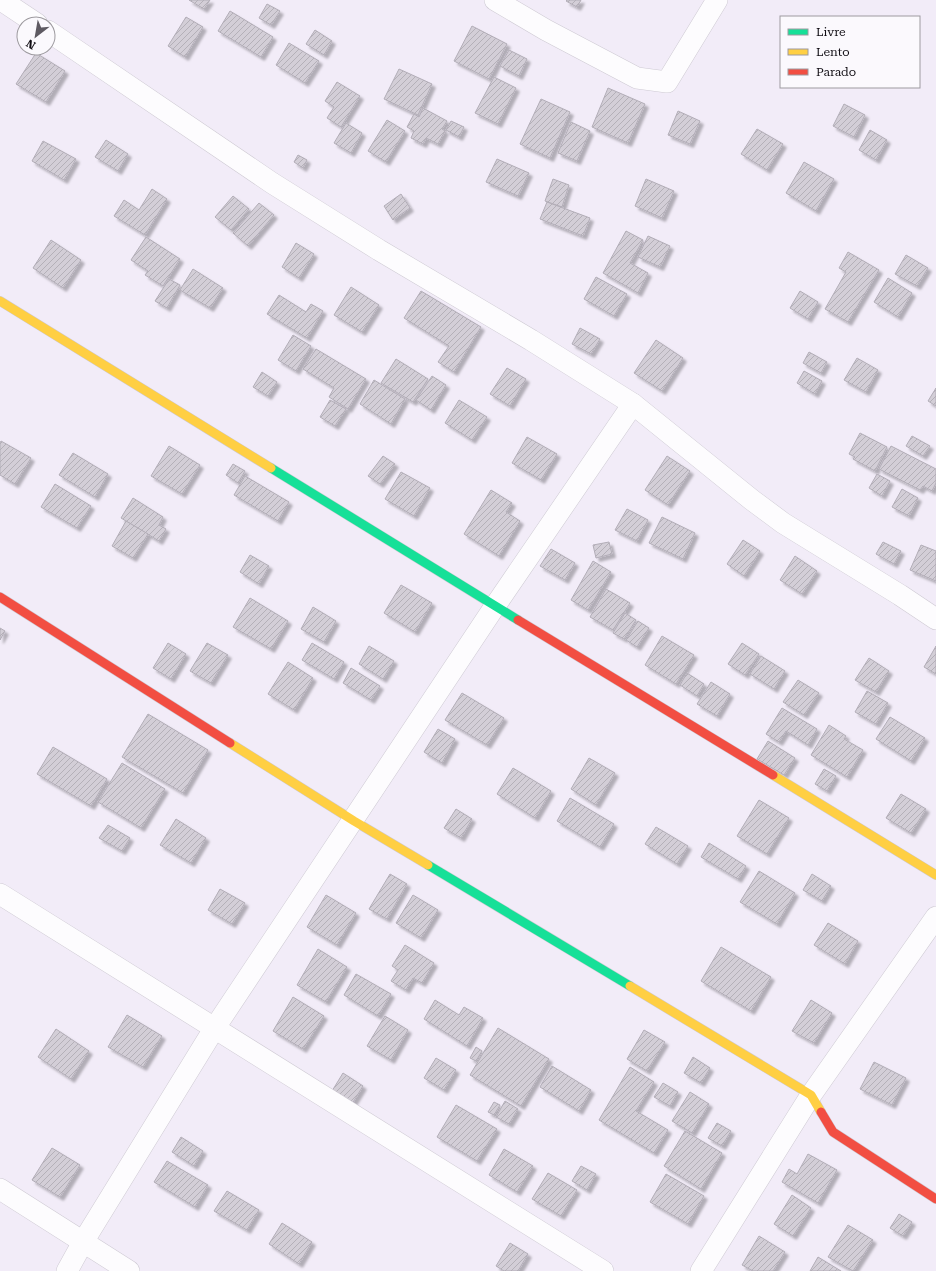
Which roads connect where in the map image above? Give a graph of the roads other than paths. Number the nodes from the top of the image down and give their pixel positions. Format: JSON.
{"nodes":[{"id":1,"x":1,"y":0,"type":"edge"},
{"id":2,"x":495,"y":0,"type":"edge"},
{"id":3,"x":717,"y":0,"type":"edge"},
{"id":4,"x":25,"y":16,"type":"edge"},
{"id":5,"x":56,"y":36,"type":"edge"},
{"id":6,"x":0,"y":300,"type":"edge"},
{"id":7,"x":633,"y":404,"type":"junction"},
{"id":8,"x":0,"y":597,"type":"edge"},
{"id":9,"x":495,"y":606,"type":"junction"},
{"id":10,"x":936,"y":619,"type":"edge"},
{"id":11,"x":354,"y":821,"type":"junction"},
{"id":12,"x":936,"y":876,"type":"edge"},
{"id":13,"x":0,"y":894,"type":"edge"},
{"id":14,"x":936,"y":917,"type":"edge"},
{"id":15,"x":214,"y":1029,"type":"junction"},
{"id":16,"x":811,"y":1094,"type":"junction"},
{"id":17,"x":0,"y":1189,"type":"edge"},
{"id":18,"x":936,"y":1199,"type":"edge"},
{"id":19,"x":83,"y":1242,"type":"junction"},
{"id":20,"x":67,"y":1271,"type":"edge"},
{"id":21,"x":129,"y":1271,"type":"edge"},
{"id":22,"x":603,"y":1271,"type":"edge"},
{"id":23,"x":701,"y":1271,"type":"edge"}],
"edges":[{"from":1,"to":4,"type":"street"},
{"from":2,"to":3,"type":"street"},
{"from":5,"to":7,"type":"street"},
{"from":6,"to":9,"type":"street"},
{"from":7,"to":9,"type":"street"},
{"from":7,"to":10,"type":"street"},
{"from":8,"to":11,"type":"street"},
{"from":9,"to":11,"type":"street"},
{"from":9,"to":12,"type":"street"},
{"from":11,"to":15,"type":"street"},
{"from":11,"to":16,"type":"street"},
{"from":13,"to":15,"type":"street"},
{"from":14,"to":16,"type":"street"},
{"from":15,"to":19,"type":"street"},
{"from":15,"to":22,"type":"street"},
{"from":16,"to":18,"type":"street"},
{"from":16,"to":23,"type":"street"},
{"from":17,"to":19,"type":"street"},
{"from":19,"to":20,"type":"street"},
{"from":19,"to":21,"type":"street"}]}
